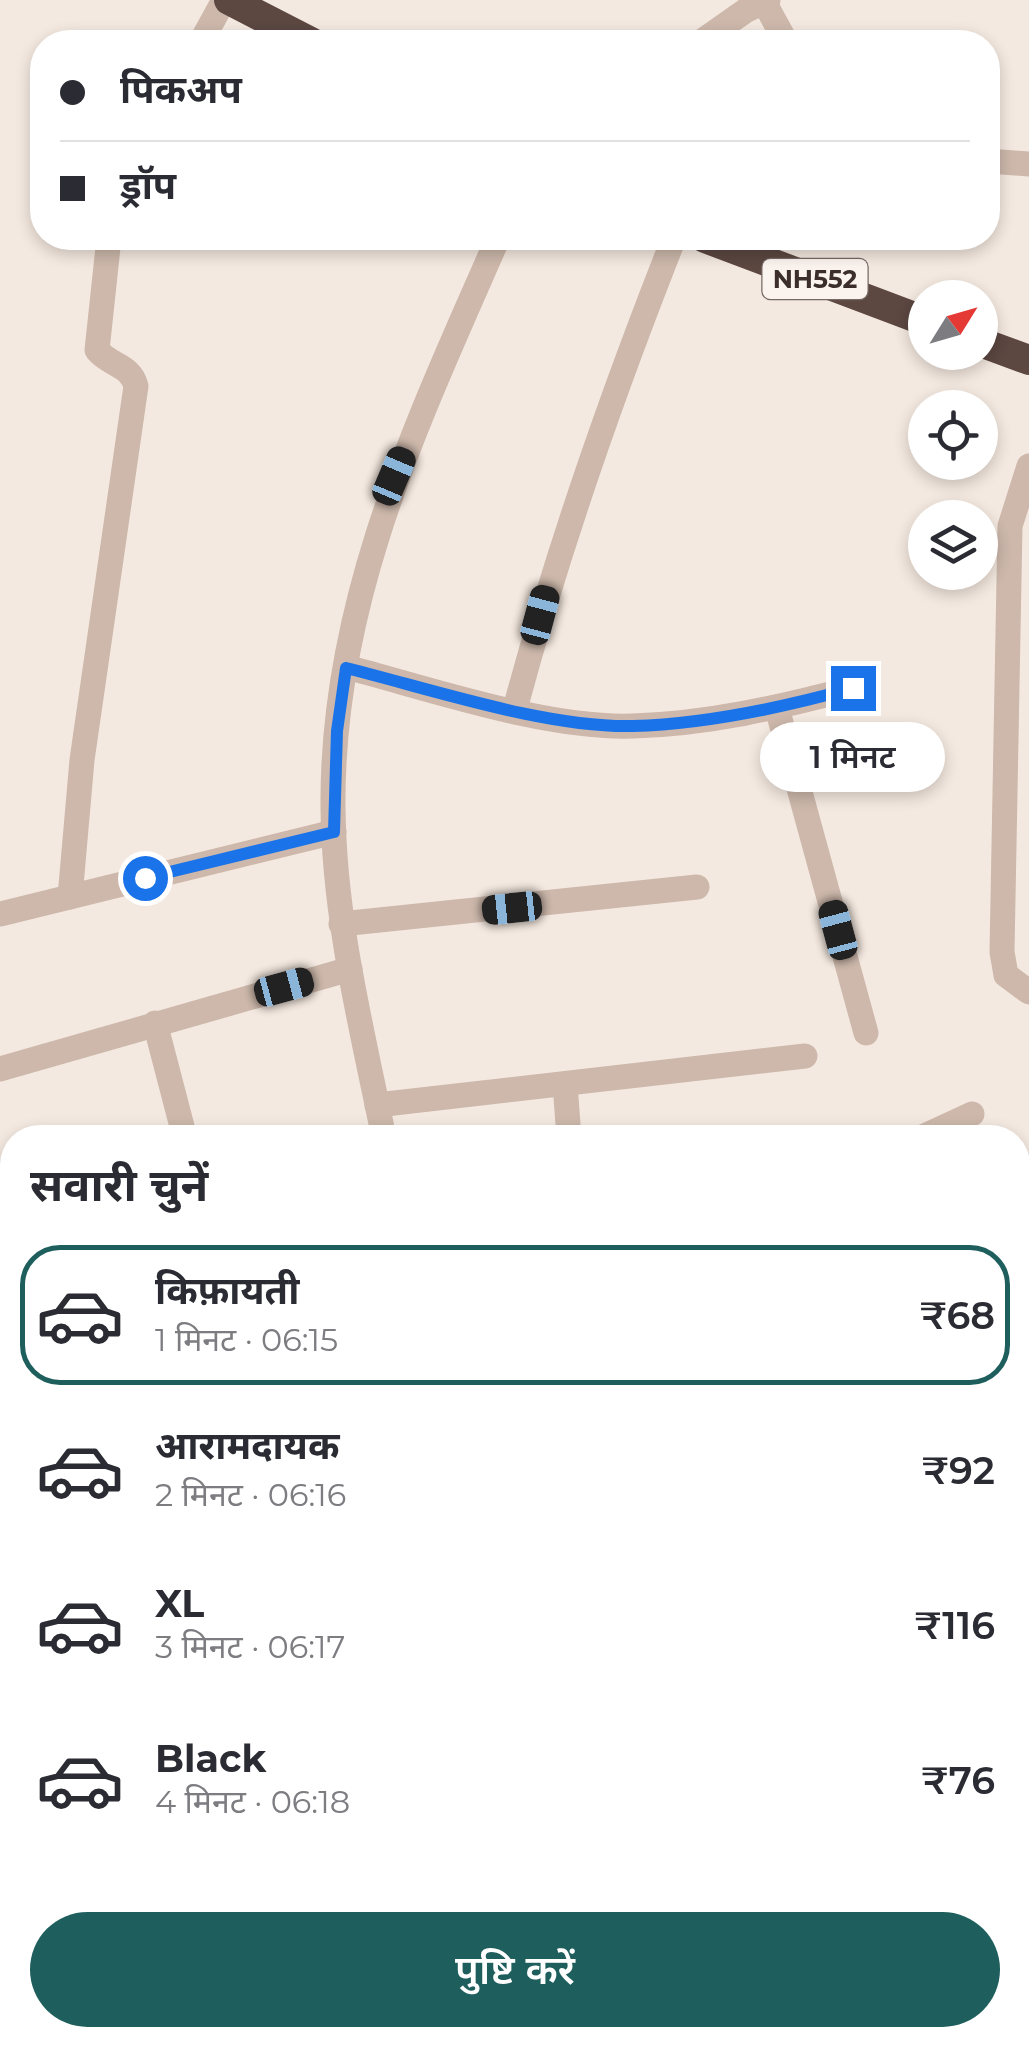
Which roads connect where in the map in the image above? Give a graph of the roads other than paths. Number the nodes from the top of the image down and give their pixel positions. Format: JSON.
{"nodes":[{"id":1,"x":226,"y":0,"type":"edge"},
{"id":2,"x":765,"y":1,"type":"edge"},
{"id":3,"x":208,"y":30,"type":"edge"},
{"id":4,"x":287,"y":30,"type":"edge"},
{"id":5,"x":720,"y":30,"type":"edge"},
{"id":6,"x":780,"y":30,"type":"edge"},
{"id":7,"x":1000,"y":162,"type":"edge"},
{"id":8,"x":1029,"y":164,"type":"edge"},
{"id":9,"x":107,"y":250,"type":"edge"},
{"id":10,"x":493,"y":250,"type":"edge"},
{"id":11,"x":669,"y":250,"type":"edge"},
{"id":12,"x":737,"y":250,"type":"edge"},
{"id":13,"x":908,"y":315,"type":"edge"},
{"id":14,"x":998,"y":349,"type":"edge"},
{"id":15,"x":1029,"y":360,"type":"edge"},
{"id":16,"x":1029,"y":466,"type":"edge"},
{"id":17,"x":346,"y":668,"type":"junction"},
{"id":18,"x":853,"y":688,"type":"dead end"},
{"id":19,"x":777,"y":708,"type":"junction"},
{"id":20,"x":515,"y":709,"type":"junction"},
{"id":21,"x":334,"y":832,"type":"junction"},
{"id":22,"x":697,"y":887,"type":"dead end"},
{"id":23,"x":70,"y":897,"type":"junction"},
{"id":24,"x":0,"y":914,"type":"edge"},
{"id":25,"x":341,"y":924,"type":"junction"},
{"id":26,"x":350,"y":969,"type":"junction"},
{"id":27,"x":1029,"y":992,"type":"edge"},
{"id":28,"x":155,"y":1023,"type":"junction"},
{"id":29,"x":866,"y":1033,"type":"dead end"},
{"id":30,"x":805,"y":1056,"type":"dead end"},
{"id":31,"x":0,"y":1068,"type":"edge"},
{"id":32,"x":565,"y":1084,"type":"junction"},
{"id":33,"x":377,"y":1105,"type":"junction"},
{"id":34,"x":972,"y":1114,"type":"dead end"},
{"id":35,"x":182,"y":1125,"type":"edge"},
{"id":36,"x":381,"y":1125,"type":"edge"},
{"id":37,"x":569,"y":1125,"type":"edge"},
{"id":38,"x":948,"y":1125,"type":"edge"}],
"edges":[{"from":1,"to":3,"type":"street"},
{"from":1,"to":4,"type":"highway"},
{"from":2,"to":5,"type":"street"},
{"from":2,"to":6,"type":"street"},
{"from":7,"to":8,"type":"street"},
{"from":9,"to":23,"type":"street"},
{"from":10,"to":17,"type":"street"},
{"from":11,"to":20,"type":"street"},
{"from":12,"to":13,"type":"highway","number":"NH552"},
{"from":14,"to":15,"type":"highway"},
{"from":16,"to":27,"type":"street"},
{"from":17,"to":20,"type":"street"},
{"from":17,"to":21,"type":"street"},
{"from":18,"to":19,"type":"street"},
{"from":19,"to":20,"type":"street"},
{"from":19,"to":29,"type":"street"},
{"from":21,"to":23,"type":"street"},
{"from":21,"to":25,"type":"street"},
{"from":22,"to":25,"type":"street"},
{"from":23,"to":24,"type":"street"},
{"from":25,"to":26,"type":"street"},
{"from":26,"to":28,"type":"street"},
{"from":26,"to":33,"type":"street"},
{"from":28,"to":31,"type":"street"},
{"from":28,"to":35,"type":"street"},
{"from":30,"to":32,"type":"street"},
{"from":32,"to":33,"type":"street"},
{"from":32,"to":37,"type":"street"},
{"from":33,"to":36,"type":"street"},
{"from":34,"to":38,"type":"street"}]}
